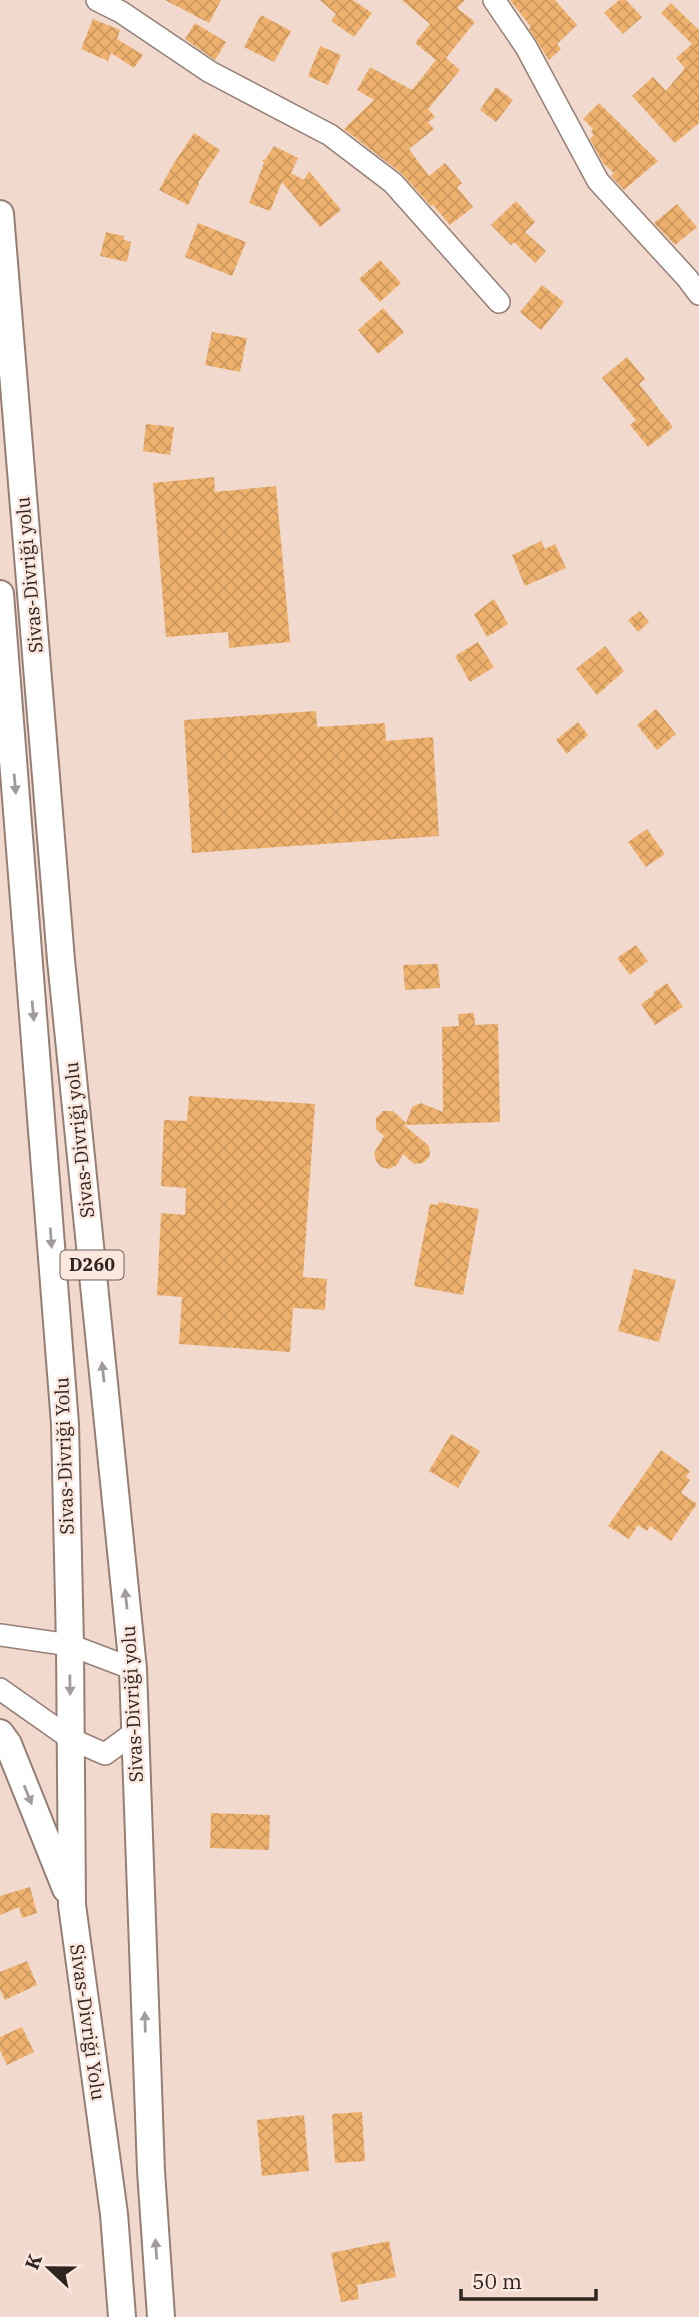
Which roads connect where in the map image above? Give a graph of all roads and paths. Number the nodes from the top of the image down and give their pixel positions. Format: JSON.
{"nodes":[{"id":1,"x":97,"y":0,"type":"edge"},
{"id":2,"x":494,"y":0,"type":"edge"},
{"id":3,"x":0,"y":214,"type":"edge"},
{"id":4,"x":699,"y":294,"type":"edge"},
{"id":5,"x":499,"y":302,"type":"dead end"},
{"id":6,"x":0,"y":594,"type":"edge"},
{"id":7,"x":0,"y":1635,"type":"edge"},
{"id":8,"x":70,"y":1645,"type":"junction"},
{"id":9,"x":133,"y":1669,"type":"junction"},
{"id":10,"x":0,"y":1689,"type":"edge"},
{"id":11,"x":135,"y":1732,"type":"junction"},
{"id":12,"x":0,"y":1733,"type":"edge"},
{"id":13,"x":71,"y":1739,"type":"junction"},
{"id":14,"x":72,"y":1905,"type":"junction"},
{"id":15,"x":122,"y":2317,"type":"edge"},
{"id":16,"x":161,"y":2317,"type":"edge"}],
"edges":[{"from":1,"to":5,"type":"street"},
{"from":2,"to":4,"type":"street"},
{"from":9,"to":3,"type":"main road","name":"Sivas-Divriği yolu","number":"D260","one_way":true},
{"from":6,"to":8,"type":"main road","name":"Sivas-Divriği Yolu","number":"D260","one_way":true},
{"from":7,"to":8,"type":"street"},
{"from":8,"to":9,"type":"street"},
{"from":8,"to":13,"type":"main road","name":"Sivas-Divriği Yolu","number":"D260","one_way":true},
{"from":9,"to":11,"type":"main road","name":"Sivas-Divriği yolu","number":"D260"},
{"from":10,"to":13,"type":"street"},
{"from":11,"to":13,"type":"street"},
{"from":16,"to":11,"type":"main road","name":"Sivas-Divriği yolu","number":"D260","one_way":true},
{"from":12,"to":14,"type":"main road","one_way":true},
{"from":13,"to":14,"type":"main road","name":"Sivas-Divriği Yolu","number":"D260"},
{"from":14,"to":15,"type":"main road","name":"Sivas-Divriği Yolu","number":"D260"}]}
